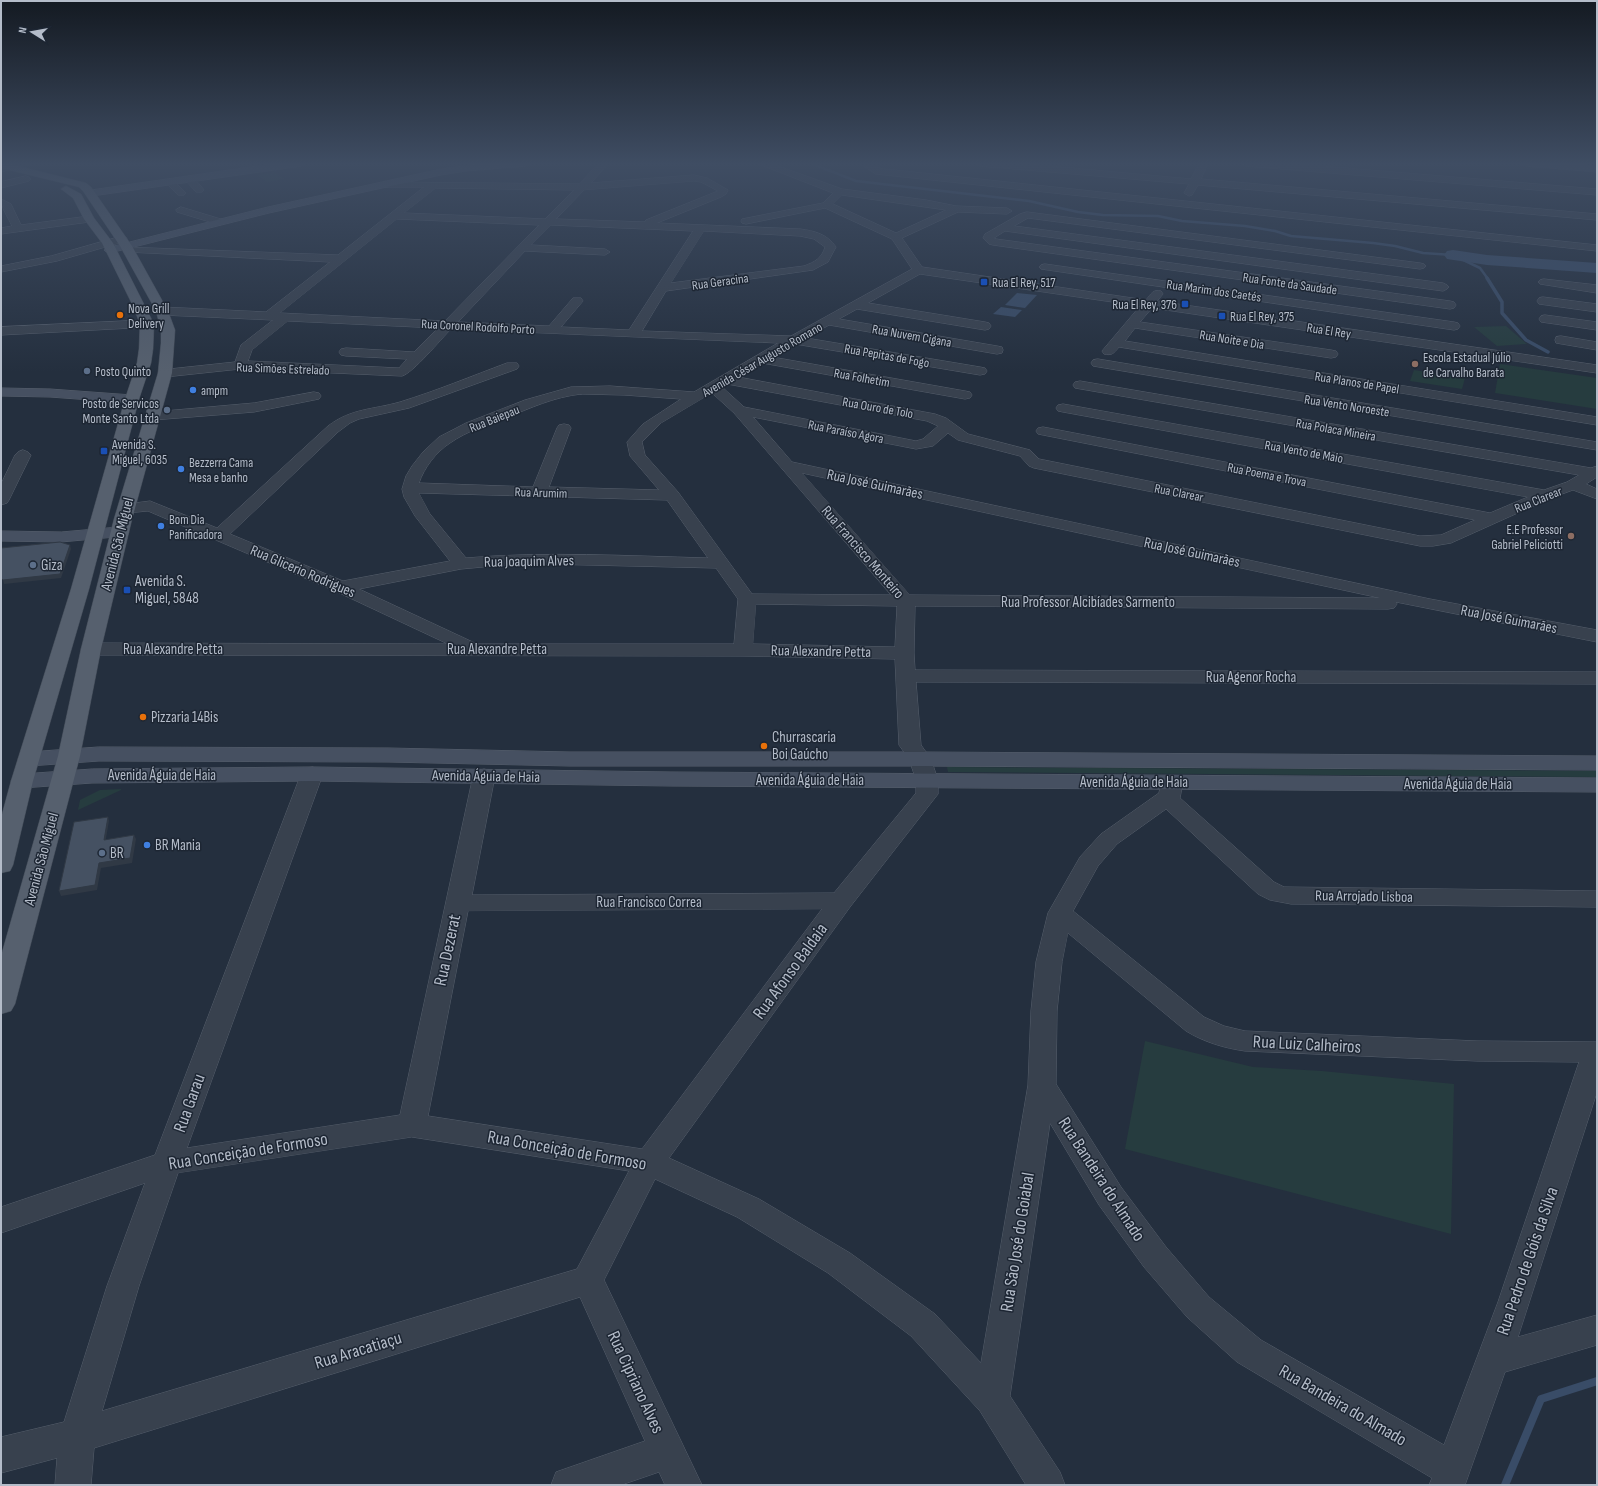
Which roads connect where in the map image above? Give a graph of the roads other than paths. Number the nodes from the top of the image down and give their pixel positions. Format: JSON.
{"nodes":[{"id":1,"x":98,"y":232,"type":"edge"},
{"id":2,"x":117,"y":232,"type":"edge"},
{"id":3,"x":177,"y":232,"type":"edge"},
{"id":4,"x":375,"y":232,"type":"edge"},
{"id":5,"x":537,"y":232,"type":"edge"},
{"id":6,"x":698,"y":232,"type":"edge"},
{"id":7,"x":797,"y":232,"type":"edge"},
{"id":8,"x":886,"y":232,"type":"edge"},
{"id":9,"x":906,"y":232,"type":"edge"},
{"id":10,"x":995,"y":232,"type":"edge"},
{"id":11,"x":1035,"y":232,"type":"edge"},
{"id":12,"x":1148,"y":232,"type":"edge"},
{"id":13,"x":1493,"y":232,"type":"edge"},
{"id":14,"x":896,"y":237,"type":"junction"},
{"id":15,"x":1199,"y":239,"type":"junction"},
{"id":16,"x":125,"y":245,"type":"junction"},
{"id":17,"x":108,"y":247,"type":"junction"},
{"id":18,"x":521,"y":248,"type":"junction"},
{"id":19,"x":1597,"y":248,"type":"edge"},
{"id":20,"x":605,"y":252,"type":"dead end"},
{"id":21,"x":1189,"y":253,"type":"junction"},
{"id":22,"x":342,"y":259,"type":"junction"},
{"id":23,"x":1420,"y":266,"type":"dead end"},
{"id":24,"x":1045,"y":267,"type":"dead end"},
{"id":25,"x":1176,"y":267,"type":"junction"},
{"id":26,"x":1,"y":269,"type":"edge"},
{"id":27,"x":918,"y":270,"type":"junction"},
{"id":28,"x":1544,"y":282,"type":"dead end"},
{"id":29,"x":1165,"y":283,"type":"junction"},
{"id":30,"x":1443,"y":287,"type":"dead end"},
{"id":31,"x":662,"y":288,"type":"junction"},
{"id":32,"x":1597,"y":289,"type":"edge"},
{"id":33,"x":577,"y":301,"type":"dead end"},
{"id":34,"x":1543,"y":301,"type":"dead end"},
{"id":35,"x":1150,"y":303,"type":"junction"},
{"id":36,"x":856,"y":305,"type":"junction"},
{"id":37,"x":1450,"y":305,"type":"dead end"},
{"id":38,"x":1597,"y":308,"type":"edge"},
{"id":39,"x":162,"y":311,"type":"junction"},
{"id":40,"x":269,"y":316,"type":"junction"},
{"id":41,"x":285,"y":316,"type":"junction"},
{"id":42,"x":1545,"y":319,"type":"dead end"},
{"id":43,"x":828,"y":321,"type":"junction"},
{"id":44,"x":147,"y":324,"type":"junction"},
{"id":45,"x":449,"y":324,"type":"junction"},
{"id":46,"x":1132,"y":324,"type":"junction"},
{"id":47,"x":985,"y":326,"type":"dead end"},
{"id":48,"x":1454,"y":326,"type":"dead end"},
{"id":49,"x":1597,"y":326,"type":"edge"},
{"id":50,"x":552,"y":330,"type":"junction"},
{"id":51,"x":1,"y":331,"type":"edge"},
{"id":52,"x":633,"y":334,"type":"junction"},
{"id":53,"x":795,"y":340,"type":"junction"},
{"id":54,"x":1561,"y":340,"type":"dead end"},
{"id":55,"x":1116,"y":343,"type":"junction"},
{"id":56,"x":1597,"y":346,"type":"edge"},
{"id":57,"x":997,"y":350,"type":"dead end"},
{"id":58,"x":346,"y":352,"type":"dead end"},
{"id":59,"x":1331,"y":354,"type":"dead end"},
{"id":60,"x":419,"y":356,"type":"junction"},
{"id":61,"x":760,"y":359,"type":"junction"},
{"id":62,"x":1098,"y":363,"type":"junction"},
{"id":63,"x":240,"y":365,"type":"junction"},
{"id":64,"x":512,"y":366,"type":"dead end"},
{"id":65,"x":1597,"y":369,"type":"edge"},
{"id":66,"x":980,"y":371,"type":"dead end"},
{"id":67,"x":165,"y":373,"type":"junction"},
{"id":68,"x":719,"y":382,"type":"junction"},
{"id":69,"x":1080,"y":385,"type":"junction"},
{"id":70,"x":1,"y":392,"type":"edge"},
{"id":71,"x":965,"y":394,"type":"dead end"},
{"id":72,"x":314,"y":396,"type":"dead end"},
{"id":73,"x":696,"y":396,"type":"junction"},
{"id":74,"x":132,"y":400,"type":"junction"},
{"id":75,"x":1063,"y":408,"type":"junction"},
{"id":76,"x":739,"y":410,"type":"junction"},
{"id":77,"x":153,"y":413,"type":"junction"},
{"id":78,"x":1597,"y":420,"type":"edge"},
{"id":79,"x":947,"y":426,"type":"junction"},
{"id":80,"x":564,"y":428,"type":"dead end"},
{"id":81,"x":1043,"y":431,"type":"junction"},
{"id":82,"x":1597,"y":446,"type":"edge"},
{"id":83,"x":1025,"y":453,"type":"junction"},
{"id":84,"x":23,"y":455,"type":"dead end"},
{"id":85,"x":787,"y":465,"type":"junction"},
{"id":86,"x":1595,"y":472,"type":"edge"},
{"id":87,"x":1573,"y":485,"type":"junction"},
{"id":88,"x":410,"y":488,"type":"junction"},
{"id":89,"x":539,"y":492,"type":"junction"},
{"id":90,"x":1597,"y":494,"type":"edge"},
{"id":91,"x":672,"y":495,"type":"junction"},
{"id":92,"x":1545,"y":495,"type":"junction"},
{"id":93,"x":1,"y":500,"type":"edge"},
{"id":94,"x":126,"y":508,"type":"junction"},
{"id":95,"x":1490,"y":518,"type":"junction"},
{"id":96,"x":120,"y":532,"type":"junction"},
{"id":97,"x":94,"y":535,"type":"junction"},
{"id":98,"x":219,"y":535,"type":"junction"},
{"id":99,"x":1,"y":536,"type":"edge"},
{"id":100,"x":720,"y":563,"type":"junction"},
{"id":101,"x":461,"y":564,"type":"junction"},
{"id":102,"x":341,"y":587,"type":"junction"},
{"id":103,"x":747,"y":599,"type":"junction"},
{"id":104,"x":906,"y":601,"type":"junction"},
{"id":105,"x":1430,"y":604,"type":"junction"},
{"id":106,"x":1597,"y":636,"type":"edge"},
{"id":107,"x":91,"y":649,"type":"junction"},
{"id":108,"x":476,"y":650,"type":"junction"},
{"id":109,"x":743,"y":650,"type":"junction"},
{"id":110,"x":904,"y":652,"type":"junction"},
{"id":111,"x":905,"y":676,"type":"junction"},
{"id":112,"x":1597,"y":678,"type":"edge"},
{"id":113,"x":29,"y":759,"type":"junction"},
{"id":114,"x":1597,"y":763,"type":"edge"},
{"id":115,"x":66,"y":767,"type":"junction"},
{"id":116,"x":923,"y":769,"type":"junction"},
{"id":117,"x":312,"y":774,"type":"junction"},
{"id":118,"x":484,"y":776,"type":"junction"},
{"id":119,"x":22,"y":781,"type":"junction"},
{"id":120,"x":1597,"y":785,"type":"edge"},
{"id":121,"x":1169,"y":790,"type":"junction"},
{"id":122,"x":1,"y":865,"type":"edge"},
{"id":123,"x":1597,"y":899,"type":"edge"},
{"id":124,"x":841,"y":901,"type":"junction"},
{"id":125,"x":457,"y":903,"type":"junction"},
{"id":126,"x":1060,"y":913,"type":"junction"},
{"id":127,"x":1,"y":1004,"type":"edge"},
{"id":128,"x":1597,"y":1052,"type":"edge"},
{"id":129,"x":1042,"y":1085,"type":"junction"},
{"id":130,"x":412,"y":1125,"type":"junction"},
{"id":131,"x":649,"y":1162,"type":"junction"},
{"id":132,"x":167,"y":1163,"type":"junction"},
{"id":133,"x":1,"y":1220,"type":"edge"},
{"id":134,"x":588,"y":1280,"type":"junction"},
{"id":135,"x":1597,"y":1330,"type":"edge"},
{"id":136,"x":1494,"y":1360,"type":"junction"},
{"id":137,"x":992,"y":1399,"type":"junction"},
{"id":138,"x":77,"y":1436,"type":"junction"},
{"id":139,"x":668,"y":1451,"type":"junction"},
{"id":140,"x":1,"y":1455,"type":"edge"},
{"id":141,"x":1450,"y":1477,"type":"edge"},
{"id":142,"x":73,"y":1485,"type":"edge"},
{"id":143,"x":569,"y":1485,"type":"edge"},
{"id":144,"x":684,"y":1485,"type":"edge"},
{"id":145,"x":1046,"y":1485,"type":"edge"}],
"edges":[{"from":1,"to":17,"type":"main road","name":"Avenida São Miguel"},
{"from":2,"to":16,"type":"main road","name":"Avenida São Miguel"},
{"from":3,"to":16,"type":"main road"},
{"from":4,"to":22,"type":"street"},
{"from":5,"to":18,"type":"street"},
{"from":6,"to":31,"type":"street"},
{"from":7,"to":31,"type":"street","name":"Rua Geracina"},
{"from":8,"to":14,"type":"street"},
{"from":9,"to":14,"type":"street"},
{"from":10,"to":25,"type":"street","name":"Rua Fonte da Saudade"},
{"from":11,"to":21,"type":"street"},
{"from":12,"to":15,"type":"street"},
{"from":13,"to":19,"type":"street"},
{"from":14,"to":27,"type":"street"},
{"from":15,"to":21,"type":"street"},
{"from":15,"to":23,"type":"street"},
{"from":16,"to":17,"type":"main road"},
{"from":16,"to":22,"type":"street"},
{"from":16,"to":39,"type":"main road","name":"Avenida São Miguel"},
{"from":17,"to":26,"type":"street"},
{"from":17,"to":44,"type":"main road","name":"Avenida São Miguel"},
{"from":18,"to":20,"type":"street"},
{"from":18,"to":45,"type":"street"},
{"from":21,"to":25,"type":"street"},
{"from":21,"to":30,"type":"street"},
{"from":22,"to":40,"type":"street"},
{"from":24,"to":29,"type":"street","name":"Rua Marim dos Caetés"},
{"from":25,"to":29,"type":"street"},
{"from":25,"to":37,"type":"street","name":"Rua Fonte da Saudade"},
{"from":27,"to":35,"type":"street","name":"Rua El Rey"},
{"from":27,"to":36,"type":"street","name":"Avenida César Augusto Romano"},
{"from":28,"to":32,"type":"street"},
{"from":29,"to":35,"type":"street"},
{"from":29,"to":48,"type":"street","name":"Rua Marim dos Caetés"},
{"from":31,"to":52,"type":"street"},
{"from":33,"to":50,"type":"street"},
{"from":34,"to":38,"type":"street"},
{"from":35,"to":46,"type":"street"},
{"from":35,"to":65,"type":"street","name":"Rua El Rey"},
{"from":36,"to":43,"type":"street","name":"Avenida César Augusto Romano"},
{"from":36,"to":47,"type":"street"},
{"from":39,"to":40,"type":"street","name":"Rua Coronel Rodolfo Porto"},
{"from":39,"to":67,"type":"main road","name":"Avenida São Miguel"},
{"from":40,"to":41,"type":"street","name":"Rua Coronel Rodolfo Porto"},
{"from":41,"to":45,"type":"street","name":"Rua Coronel Rodolfo Porto"},
{"from":41,"to":63,"type":"street"},
{"from":42,"to":49,"type":"street"},
{"from":43,"to":53,"type":"street","name":"Avenida César Augusto Romano"},
{"from":43,"to":57,"type":"street","name":"Rua Nuvem Cigana"},
{"from":44,"to":51,"type":"street"},
{"from":44,"to":74,"type":"main road","name":"Avenida São Miguel"},
{"from":45,"to":50,"type":"street","name":"Rua Coronel Rodolfo Porto"},
{"from":45,"to":60,"type":"street"},
{"from":46,"to":55,"type":"street"},
{"from":46,"to":59,"type":"street","name":"Rua Noite e Dia"},
{"from":50,"to":52,"type":"street","name":"Rua Coronel Rodolfo Porto"},
{"from":52,"to":53,"type":"street","name":"Rua Coronel Rodolfo Porto"},
{"from":53,"to":61,"type":"street","name":"Avenida César Augusto Romano"},
{"from":53,"to":66,"type":"street","name":"Rua Pepitas de Fogo"},
{"from":54,"to":56,"type":"street"},
{"from":55,"to":62,"type":"street"},
{"from":55,"to":78,"type":"street","name":"Rua Planos de Papel"},
{"from":58,"to":60,"type":"street"},
{"from":60,"to":63,"type":"street","name":"Rua Simões Estrelado"},
{"from":61,"to":68,"type":"street","name":"Avenida César Augusto Romano"},
{"from":61,"to":71,"type":"street","name":"Rua Folhetim"},
{"from":62,"to":69,"type":"street"},
{"from":62,"to":82,"type":"street","name":"Rua Vento Noroeste"},
{"from":63,"to":67,"type":"street","name":"Rua Simões Estrelado"},
{"from":64,"to":98,"type":"street"},
{"from":67,"to":77,"type":"main road","name":"Avenida São Miguel"},
{"from":68,"to":73,"type":"street","name":"Avenida César Augusto Romano"},
{"from":68,"to":76,"type":"street","name":"Rua Francisco Monteiro"},
{"from":68,"to":79,"type":"street","name":"Rua Ouro de Tolo"},
{"from":69,"to":75,"type":"street"},
{"from":69,"to":86,"type":"street","name":"Rua Polaca Mineira"},
{"from":70,"to":74,"type":"main road"},
{"from":72,"to":77,"type":"street"},
{"from":73,"to":88,"type":"street","name":"Rua Baiepau"},
{"from":73,"to":91,"type":"street","name":"Avenida César Augusto Romano"},
{"from":74,"to":77,"type":"main road"},
{"from":74,"to":97,"type":"main road","name":"Avenida São Miguel"},
{"from":75,"to":81,"type":"street"},
{"from":75,"to":92,"type":"street","name":"Rua Vento de Maio"},
{"from":76,"to":79,"type":"street","name":"Rua Paraíso Agora"},
{"from":76,"to":85,"type":"street","name":"Rua Francisco Monteiro"},
{"from":77,"to":94,"type":"main road","name":"Avenida São Miguel"},
{"from":79,"to":83,"type":"street","name":"Rua Ouro de Tolo"},
{"from":80,"to":89,"type":"street"},
{"from":81,"to":83,"type":"street"},
{"from":81,"to":95,"type":"street","name":"Rua Poema e Trova"},
{"from":83,"to":95,"type":"street","name":"Rua Clarear"},
{"from":84,"to":93,"type":"street"},
{"from":85,"to":104,"type":"street","name":"Rua Francisco Monteiro"},
{"from":85,"to":105,"type":"street","name":"Rua José Guimarães"},
{"from":86,"to":87,"type":"street","name":"Rua Clarear"},
{"from":87,"to":90,"type":"street"},
{"from":87,"to":92,"type":"street","name":"Rua Clarear"},
{"from":88,"to":89,"type":"street","name":"Rua Arumim"},
{"from":88,"to":101,"type":"street"},
{"from":89,"to":91,"type":"street","name":"Rua Arumim"},
{"from":91,"to":100,"type":"street","name":"Avenida César Augusto Romano"},
{"from":92,"to":95,"type":"street","name":"Rua Clarear"},
{"from":94,"to":96,"type":"main road","name":"Avenida São Miguel"},
{"from":94,"to":98,"type":"street","name":"Rua Glicerio Rodrigues"},
{"from":96,"to":97,"type":"main road"},
{"from":96,"to":107,"type":"main road","name":"Avenida São Miguel"},
{"from":97,"to":99,"type":"main road"},
{"from":97,"to":113,"type":"main road","name":"Avenida São Miguel"},
{"from":98,"to":102,"type":"street","name":"Rua Glicerio Rodrigues"},
{"from":100,"to":101,"type":"street","name":"Rua Joaquim Alves"},
{"from":100,"to":103,"type":"street","name":"Avenida César Augusto Romano"},
{"from":101,"to":102,"type":"street","name":"Rua Joaquim Alves"},
{"from":102,"to":108,"type":"street","name":"Rua Glicerio Rodrigues"},
{"from":103,"to":104,"type":"street","name":"Rua Professor Alcibíades Sarmento"},
{"from":103,"to":109,"type":"street"},
{"from":104,"to":105,"type":"street","name":"Rua Professor Alcibíades Sarmento"},
{"from":104,"to":110,"type":"street","name":"Rua Francisco Monteiro"},
{"from":105,"to":106,"type":"street","name":"Rua José Guimarães"},
{"from":107,"to":108,"type":"street","name":"Rua Alexandre Petta"},
{"from":107,"to":115,"type":"main road","name":"Avenida São Miguel"},
{"from":108,"to":109,"type":"street","name":"Rua Alexandre Petta"},
{"from":109,"to":110,"type":"street","name":"Rua Alexandre Petta"},
{"from":110,"to":111,"type":"street","name":"Rua Francisco Monteiro"},
{"from":111,"to":112,"type":"street","name":"Rua Agenor Rocha"},
{"from":111,"to":116,"type":"street","name":"Rua Francisco Monteiro"},
{"from":113,"to":115,"type":"main road","name":"Avenida Águia de Haia"},
{"from":113,"to":119,"type":"main road","name":"Avenida São Miguel"},
{"from":114,"to":116,"type":"main road","name":"Avenida Águia de Haia"},
{"from":115,"to":116,"type":"main road","name":"Avenida Águia de Haia"},
{"from":115,"to":117,"type":"main road","name":"Avenida Águia de Haia"},
{"from":115,"to":119,"type":"main road","name":"Avenida Águia de Haia"},
{"from":115,"to":127,"type":"main road","name":"Avenida São Miguel"},
{"from":116,"to":118,"type":"main road","name":"Avenida Águia de Haia"},
{"from":116,"to":121,"type":"main road","name":"Avenida Águia de Haia"},
{"from":116,"to":124,"type":"street","name":"Rua Afonso Baldaia"},
{"from":117,"to":118,"type":"main road","name":"Avenida Águia de Haia"},
{"from":117,"to":132,"type":"street","name":"Rua Garau"},
{"from":118,"to":125,"type":"street","name":"Rua Dezerat"},
{"from":119,"to":122,"type":"main road","name":"Avenida São Miguel"},
{"from":120,"to":121,"type":"main road","name":"Avenida Águia de Haia"},
{"from":121,"to":123,"type":"street","name":"Rua Arrojado Lisboa"},
{"from":121,"to":126,"type":"street"},
{"from":124,"to":125,"type":"street","name":"Rua Francisco Correa"},
{"from":124,"to":131,"type":"street","name":"Rua Afonso Baldaia"},
{"from":125,"to":130,"type":"street","name":"Rua Dezerat"},
{"from":126,"to":128,"type":"street","name":"Rua Luiz Calheiros"},
{"from":126,"to":129,"type":"street"},
{"from":128,"to":136,"type":"street","name":"Rua Pedro de Góis da Silva"},
{"from":129,"to":137,"type":"street","name":"Rua São José do Goiabal"},
{"from":129,"to":141,"type":"street","name":"Rua Bandeira do Almado"},
{"from":130,"to":131,"type":"street","name":"Rua Conceição de Formoso"},
{"from":130,"to":132,"type":"street","name":"Rua Conceição de Formoso"},
{"from":131,"to":134,"type":"street"},
{"from":131,"to":137,"type":"street","name":"Rua Conceição de Formoso"},
{"from":132,"to":133,"type":"street","name":"Rua Conceição de Formoso"},
{"from":132,"to":138,"type":"street","name":"Rua Garau"},
{"from":134,"to":138,"type":"street","name":"Rua Aracatiaçu"},
{"from":134,"to":139,"type":"street","name":"Rua Cipriano Alves"},
{"from":135,"to":136,"type":"street"},
{"from":136,"to":141,"type":"street","name":"Rua Pedro de Góis da Silva"},
{"from":137,"to":145,"type":"street","name":"Rua Conceição de Formoso"},
{"from":138,"to":140,"type":"street","name":"Rua Aracatiaçu"},
{"from":138,"to":142,"type":"street","name":"Rua Garau"},
{"from":139,"to":143,"type":"street"},
{"from":139,"to":144,"type":"street","name":"Rua Cipriano Alves"}]}
